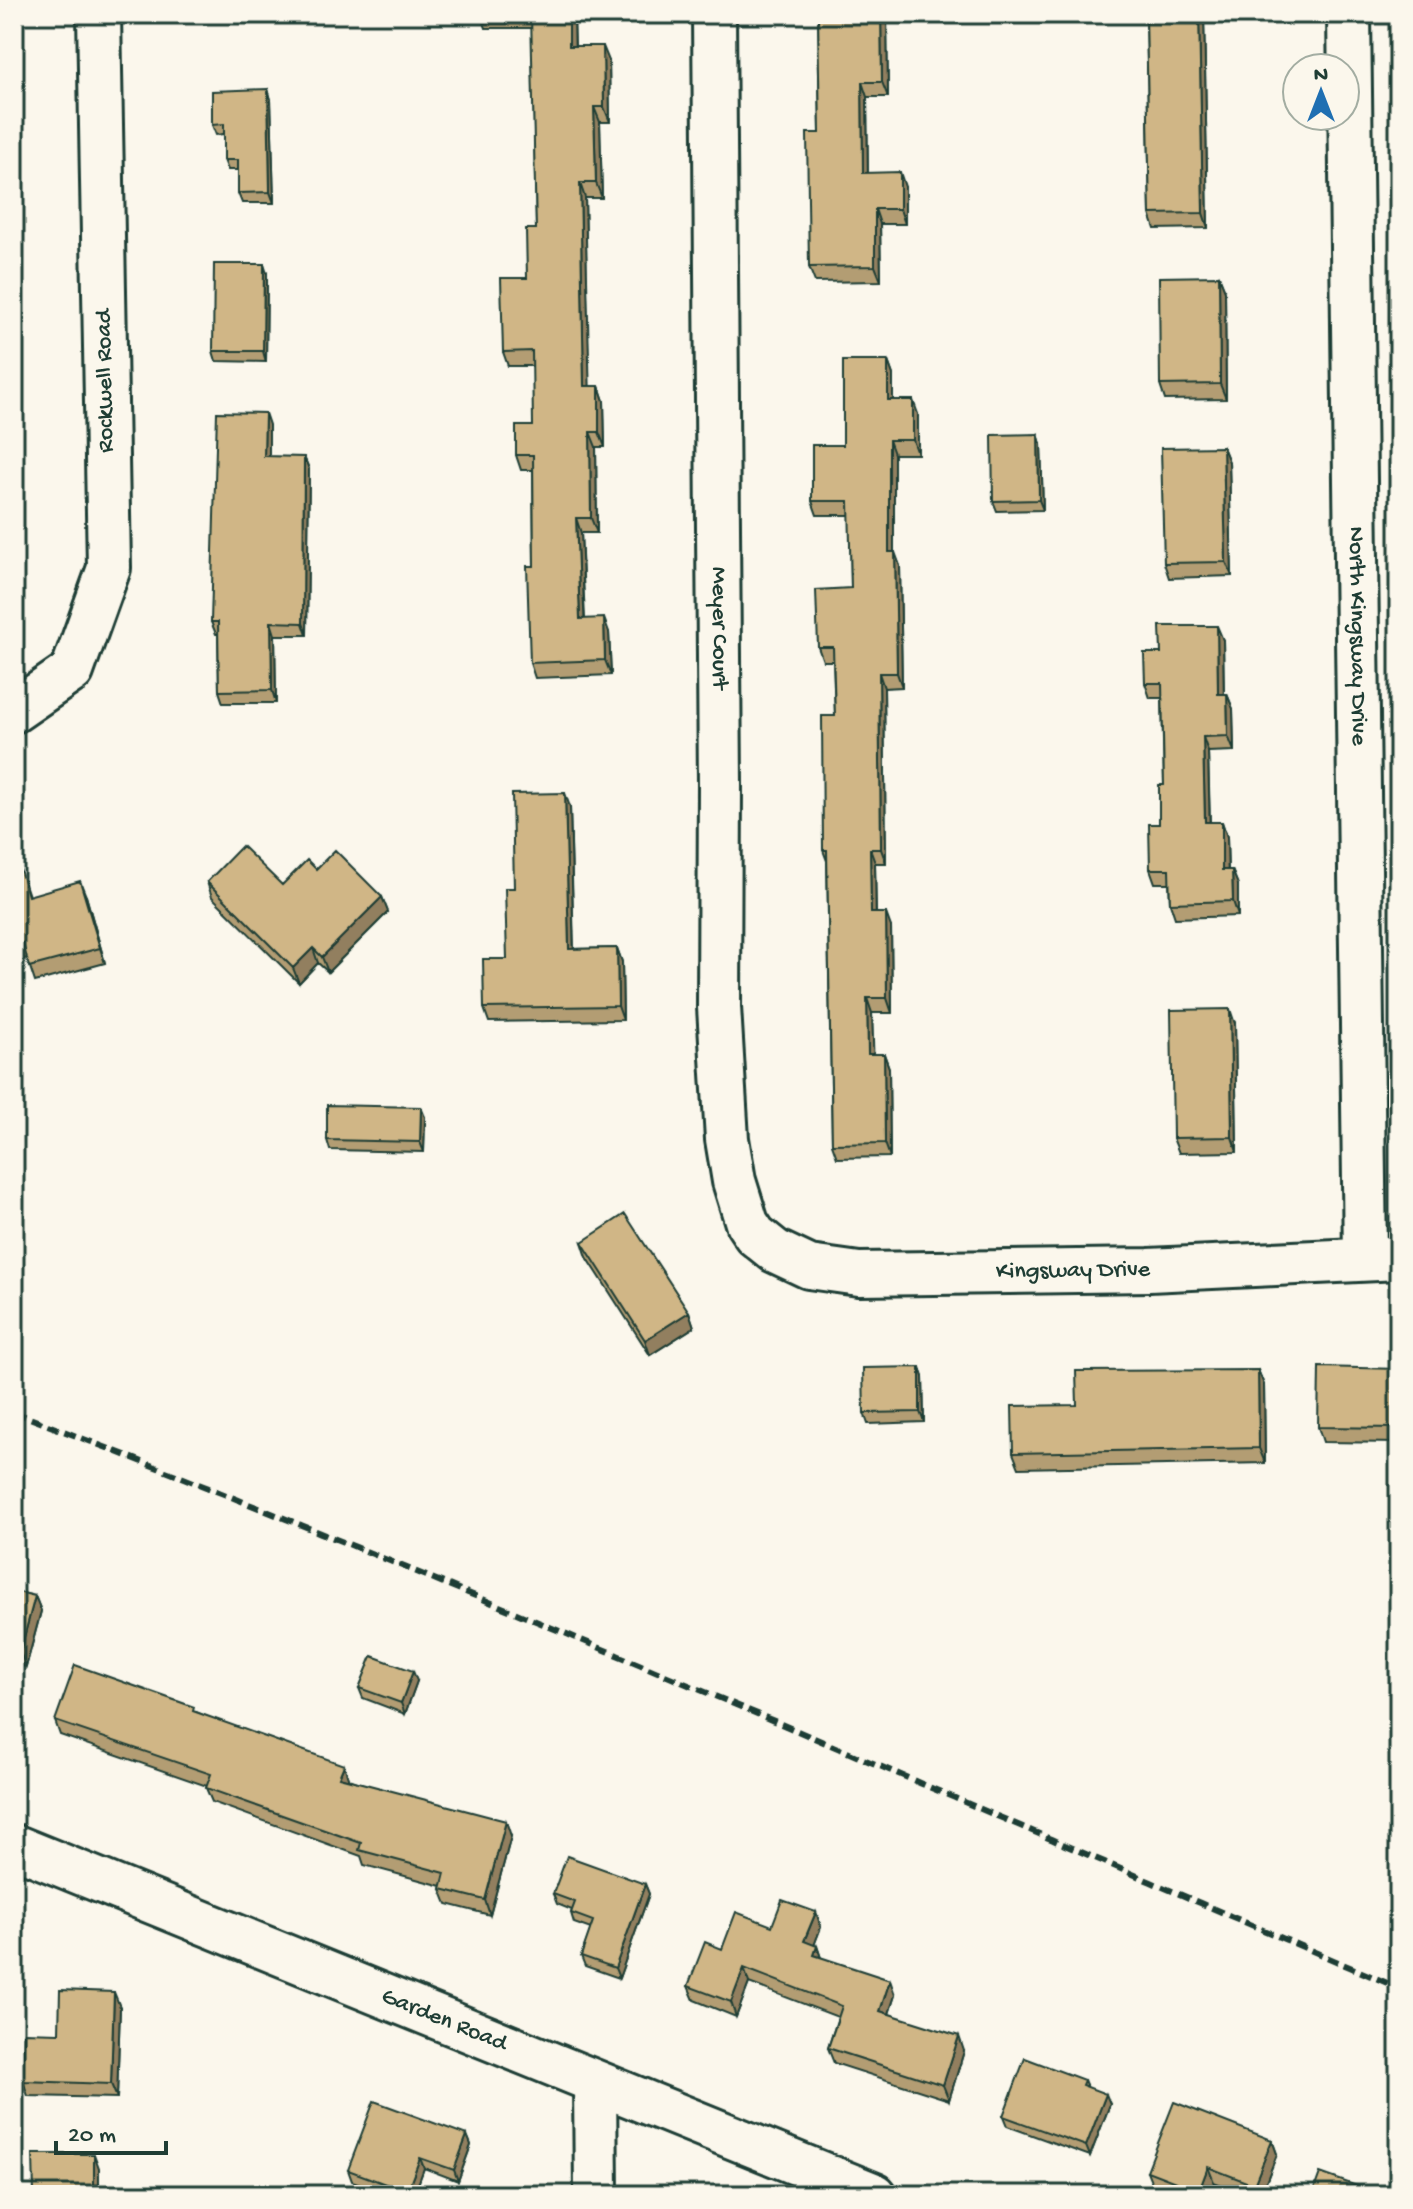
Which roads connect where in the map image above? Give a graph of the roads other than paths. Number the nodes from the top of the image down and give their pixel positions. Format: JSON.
{"nodes":[{"id":1,"x":99,"y":14,"type":"edge"},
{"id":2,"x":714,"y":14,"type":"edge"},
{"id":3,"x":1349,"y":14,"type":"edge"},
{"id":4,"x":14,"y":711,"type":"edge"},
{"id":5,"x":755,"y":1235,"type":"joint"},
{"id":6,"x":1382,"y":1258,"type":"edge"},
{"id":7,"x":14,"y":1846,"type":"edge"},
{"id":8,"x":595,"y":2083,"type":"junction"},
{"id":9,"x":596,"y":2195,"type":"edge"},
{"id":10,"x":875,"y":2195,"type":"edge"}],
"edges":[{"from":1,"to":4,"type":"street","name":"Rockwell Road"},
{"from":2,"to":5,"type":"street","name":"Meyer Court"},
{"from":3,"to":6,"type":"street","name":"North Kingsway Drive"},
{"from":5,"to":6,"type":"street","name":"Kingsway Drive"},
{"from":7,"to":8,"type":"street","name":"Garden Road"},
{"from":8,"to":9,"type":"street"},
{"from":8,"to":10,"type":"street","name":"Garden Road"}]}
